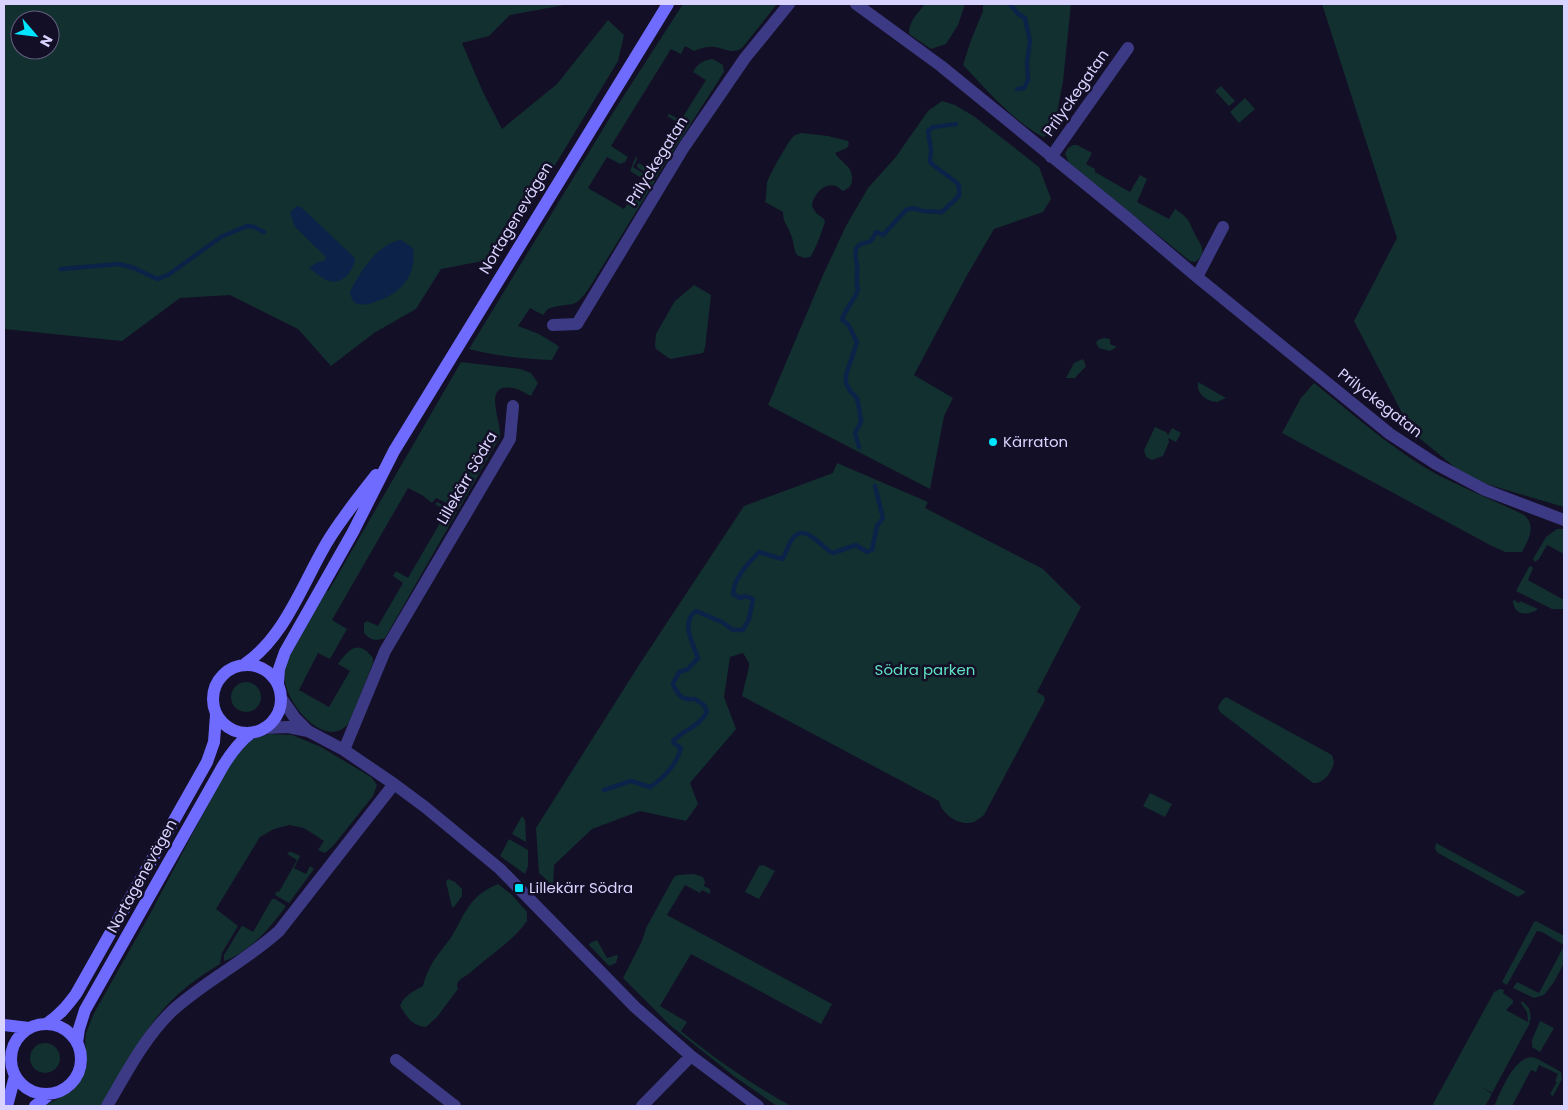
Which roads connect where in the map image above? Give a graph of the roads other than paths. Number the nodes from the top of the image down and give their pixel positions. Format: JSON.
{"nodes":[{"id":1,"x":668,"y":4,"type":"edge"},
{"id":2,"x":788,"y":4,"type":"edge"},
{"id":3,"x":856,"y":4,"type":"edge"},
{"id":4,"x":1128,"y":48,"type":"dead end"},
{"id":5,"x":1051,"y":157,"type":"junction"},
{"id":6,"x":1223,"y":227,"type":"dead end"},
{"id":7,"x":1197,"y":277,"type":"junction"},
{"id":8,"x":553,"y":325,"type":"dead end"},
{"id":9,"x":513,"y":406,"type":"dead end"},
{"id":10,"x":394,"y":451,"type":"junction"},
{"id":11,"x":1564,"y":520,"type":"edge"},
{"id":12,"x":245,"y":664,"type":"junction"},
{"id":13,"x":278,"y":684,"type":"junction"},
{"id":14,"x":281,"y":698,"type":"junction"},
{"id":15,"x":216,"y":715,"type":"junction"},
{"id":16,"x":264,"y":728,"type":"junction"},
{"id":17,"x":308,"y":731,"type":"junction"},
{"id":18,"x":251,"y":733,"type":"junction"},
{"id":19,"x":344,"y":750,"type":"junction"},
{"id":20,"x":394,"y":784,"type":"junction"},
{"id":21,"x":46,"y":1024,"type":"junction"},
{"id":22,"x":4,"y":1025,"type":"edge"},
{"id":23,"x":29,"y":1028,"type":"junction"},
{"id":24,"x":77,"y":1044,"type":"junction"},
{"id":25,"x":7,"y":1056,"type":"edge"},
{"id":26,"x":691,"y":1056,"type":"junction"},
{"id":27,"x":396,"y":1060,"type":"dead end"},
{"id":28,"x":15,"y":1076,"type":"junction"},
{"id":29,"x":50,"y":1094,"type":"junction"},
{"id":30,"x":7,"y":1106,"type":"edge"},
{"id":31,"x":35,"y":1106,"type":"edge"},
{"id":32,"x":107,"y":1106,"type":"edge"},
{"id":33,"x":455,"y":1106,"type":"edge"},
{"id":34,"x":642,"y":1106,"type":"edge"},
{"id":35,"x":758,"y":1106,"type":"edge"}],
"edges":[{"from":1,"to":10,"type":"street","name":"Nortagenevägen"},
{"from":2,"to":8,"type":"street","name":"Prilyckegatan"},
{"from":3,"to":5,"type":"street","name":"Prilyckegatan"},
{"from":4,"to":5,"type":"street","name":"Prilyckegatan"},
{"from":5,"to":7,"type":"street","name":"Prilyckegatan"},
{"from":6,"to":7,"type":"street"},
{"from":7,"to":11,"type":"street","name":"Prilyckegatan"},
{"from":9,"to":19,"type":"street","name":"Lillekärr Södra"},
{"from":10,"to":12,"type":"street","name":"Nortagenevägen"},
{"from":10,"to":13,"type":"street","name":"Nortagenevägen"},
{"from":12,"to":13,"type":"street"},
{"from":12,"to":15,"type":"street","name":"Nortagenevägen"},
{"from":13,"to":14,"type":"street","name":"Nortagenevägen"},
{"from":14,"to":16,"type":"street"},
{"from":14,"to":17,"type":"street"},
{"from":15,"to":18,"type":"street"},
{"from":15,"to":21,"type":"street","name":"Nortagenevägen"},
{"from":16,"to":17,"type":"street"},
{"from":16,"to":18,"type":"street","name":"Nortagenevägen"},
{"from":17,"to":19,"type":"street"},
{"from":18,"to":24,"type":"street","name":"Nortagenevägen"},
{"from":19,"to":20,"type":"street"},
{"from":20,"to":26,"type":"street"},
{"from":20,"to":32,"type":"street"},
{"from":21,"to":23,"type":"street","name":"Nortagenevägen"},
{"from":21,"to":24,"type":"street"},
{"from":22,"to":23,"type":"street"},
{"from":23,"to":25,"type":"street"},
{"from":24,"to":29,"type":"street","name":"Nortagenevägen"},
{"from":25,"to":28,"type":"street"},
{"from":26,"to":34,"type":"street"},
{"from":26,"to":35,"type":"street"},
{"from":27,"to":33,"type":"street"},
{"from":28,"to":29,"type":"street"},
{"from":28,"to":30,"type":"street"},
{"from":29,"to":31,"type":"street","name":"Nortagenevägen"}]}
